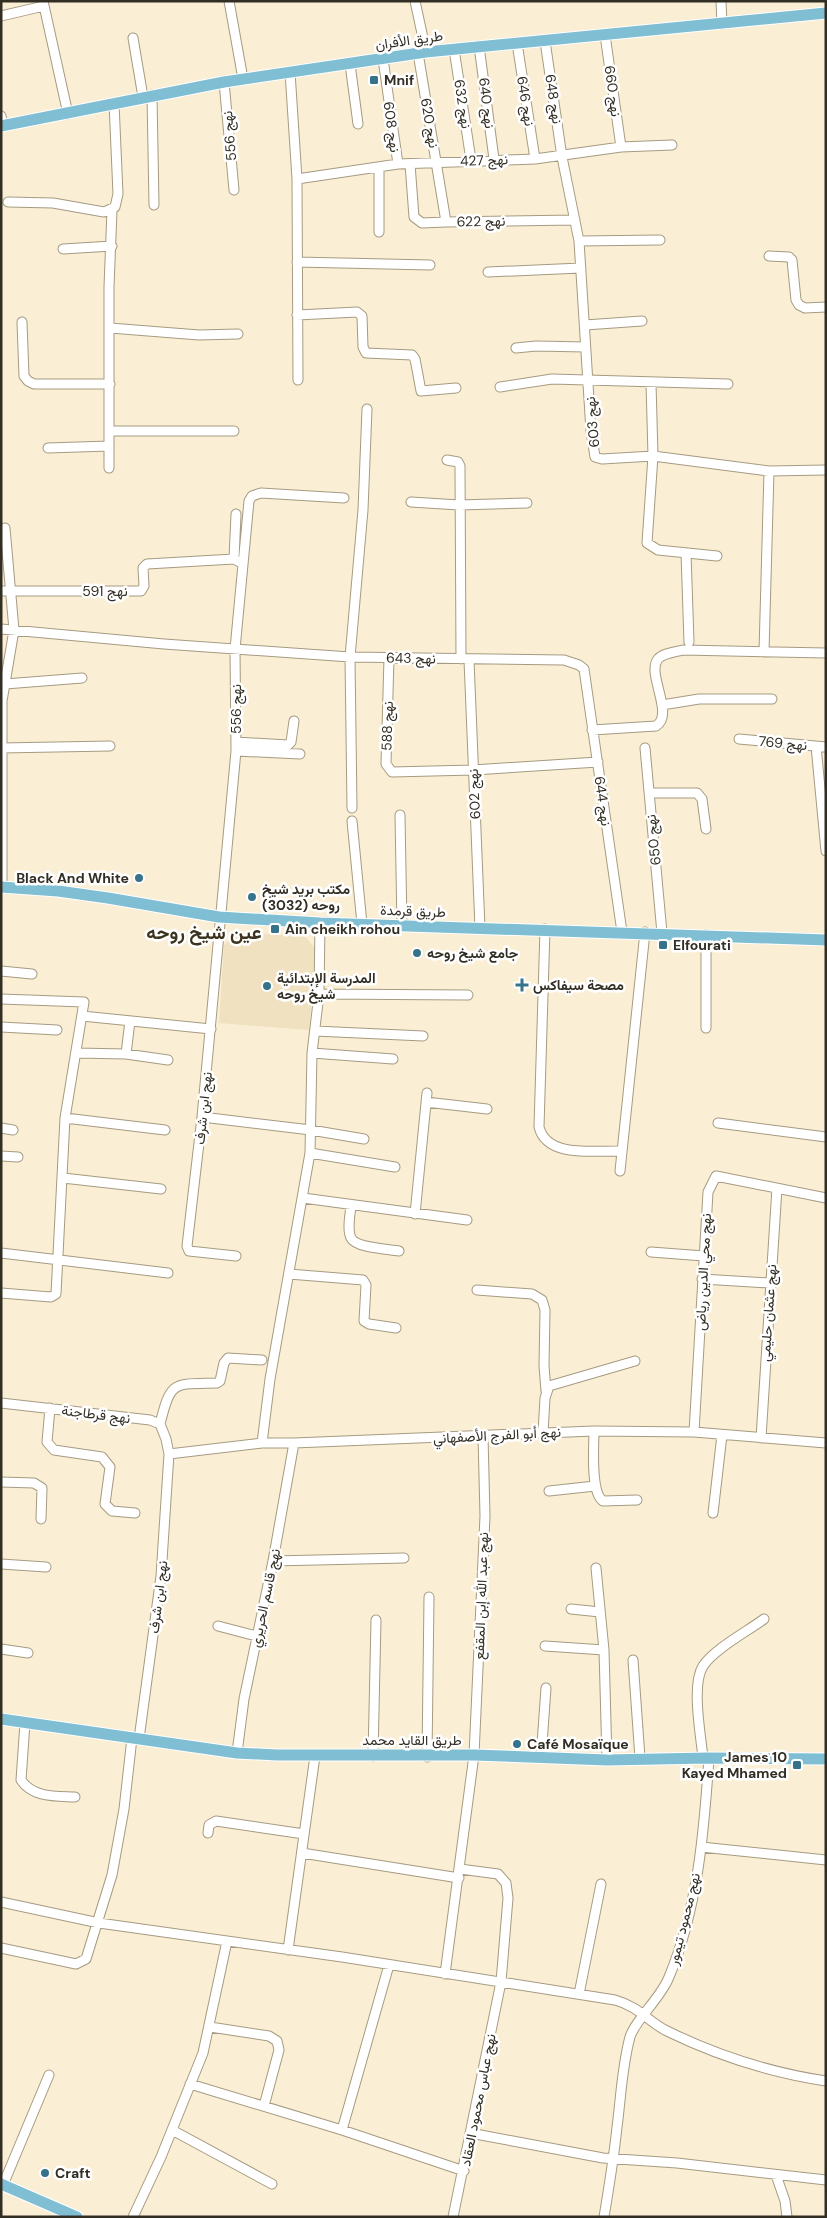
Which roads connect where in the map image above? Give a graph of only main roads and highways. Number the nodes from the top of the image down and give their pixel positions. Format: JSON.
{"nodes":[{"id":1,"x":826,"y":13,"type":"edge"},
{"id":2,"x":2,"y":122,"type":"edge"},
{"id":3,"x":2,"y":888,"type":"edge"},
{"id":4,"x":826,"y":940,"type":"edge"},
{"id":5,"x":1,"y":1719,"type":"edge"},
{"id":6,"x":826,"y":1759,"type":"edge"},
{"id":7,"x":2,"y":2185,"type":"edge"},
{"id":8,"x":77,"y":2217,"type":"edge"}],
"edges":[{"from":1,"to":2,"type":"main road","name":"طريق الأفران"},
{"from":3,"to":4,"type":"main road","name":"طريق قرمدة"},
{"from":5,"to":6,"type":"main road","name":"طريق القايد محمد"},
{"from":7,"to":8,"type":"main road"}]}
